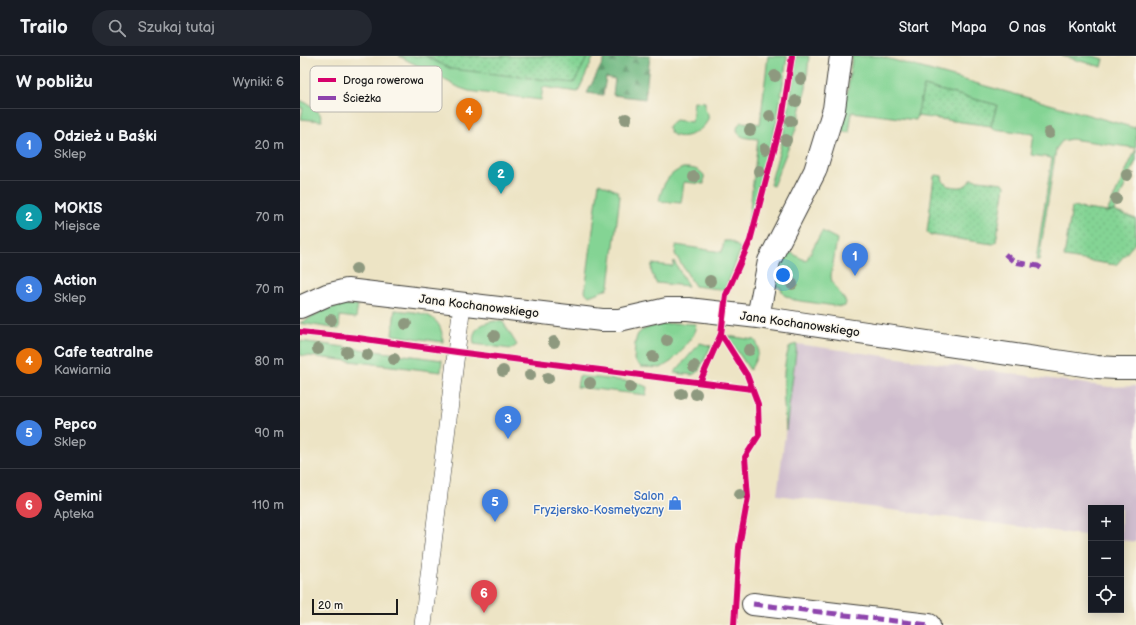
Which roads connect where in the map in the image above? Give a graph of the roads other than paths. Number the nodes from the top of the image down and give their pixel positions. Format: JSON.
{"nodes":[{"id":1,"x":841,"y":56,"type":"edge"},
{"id":2,"x":462,"y":304,"type":"junction"},
{"id":3,"x":300,"y":307,"type":"edge"},
{"id":4,"x":758,"y":317,"type":"junction"},
{"id":5,"x":1136,"y":368,"type":"edge"},
{"id":6,"x":753,"y":604,"type":"dead end"},
{"id":7,"x":423,"y":625,"type":"edge"},
{"id":8,"x":929,"y":625,"type":"edge"}],
"edges":[{"from":1,"to":4,"type":"street"},
{"from":2,"to":3,"type":"street","name":"Jana Kochanowskiego"},
{"from":2,"to":4,"type":"street","name":"Jana Kochanowskiego"},
{"from":2,"to":7,"type":"lane"},
{"from":4,"to":5,"type":"street","name":"Jana Kochanowskiego"},
{"from":6,"to":8,"type":"street"}]}
